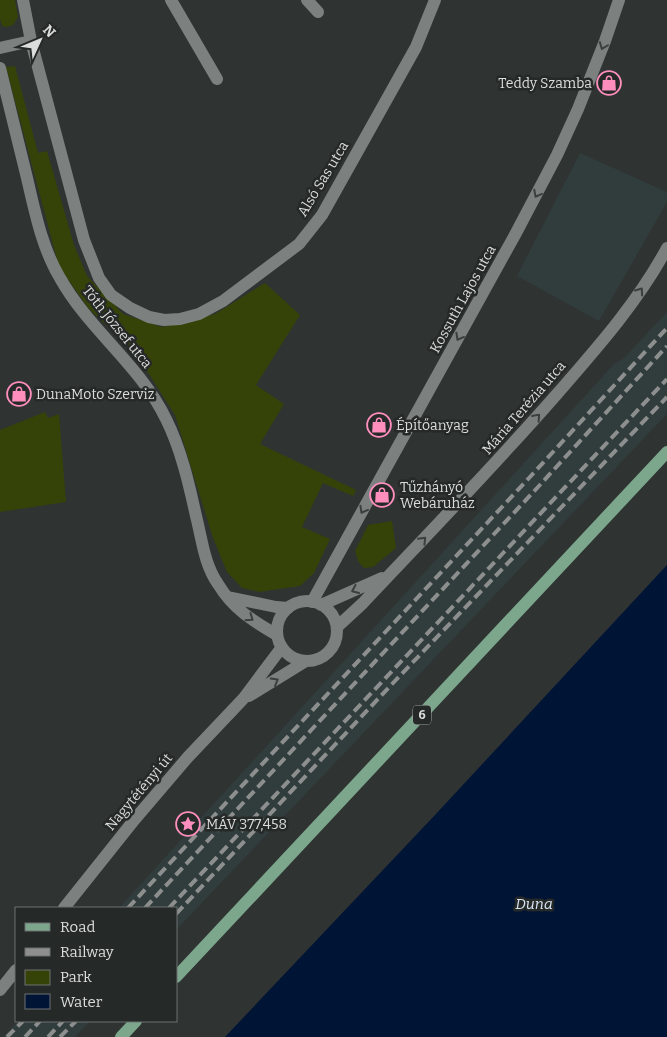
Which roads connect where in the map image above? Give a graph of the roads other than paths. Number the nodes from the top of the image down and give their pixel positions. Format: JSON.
{"nodes":[{"id":1,"x":23,"y":0,"type":"edge"},
{"id":2,"x":171,"y":0,"type":"edge"},
{"id":3,"x":307,"y":0,"type":"edge"},
{"id":4,"x":435,"y":0,"type":"edge"},
{"id":5,"x":619,"y":0,"type":"edge"},
{"id":6,"x":318,"y":12,"type":"dead end"},
{"id":7,"x":31,"y":41,"type":"junction"},
{"id":8,"x":0,"y":48,"type":"edge"},
{"id":9,"x":0,"y":68,"type":"edge"},
{"id":10,"x":217,"y":78,"type":"dead end"},
{"id":11,"x":667,"y":248,"type":"edge"},
{"id":12,"x":149,"y":317,"type":"joint"},
{"id":13,"x":667,"y":452,"type":"edge"},
{"id":14,"x":389,"y":575,"type":"junction"},
{"id":15,"x":228,"y":597,"type":"junction"},
{"id":16,"x":316,"y":603,"type":"junction"},
{"id":17,"x":288,"y":608,"type":"junction"},
{"id":18,"x":337,"y":627,"type":"junction"},
{"id":19,"x":277,"y":635,"type":"junction"},
{"id":20,"x":282,"y":647,"type":"junction"},
{"id":21,"x":306,"y":661,"type":"junction"},
{"id":22,"x":243,"y":699,"type":"junction"},
{"id":23,"x":65,"y":907,"type":"edge"},
{"id":24,"x":15,"y":971,"type":"edge"},
{"id":25,"x":178,"y":975,"type":"edge"},
{"id":26,"x":0,"y":990,"type":"edge"},
{"id":27,"x":135,"y":1022,"type":"edge"},
{"id":28,"x":121,"y":1037,"type":"edge"}],
"edges":[{"from":1,"to":7,"type":"main road","name":"Tóth József utca"},
{"from":2,"to":10,"type":"main road"},
{"from":3,"to":6,"type":"main road"},
{"from":4,"to":12,"type":"main road","name":"Alsó Sas utca"},
{"from":5,"to":16,"type":"main road","name":"Kossuth Lajos utca","one_way":true},
{"from":7,"to":8,"type":"main road"},
{"from":7,"to":12,"type":"main road","name":"Tóth József utca"},
{"from":9,"to":15,"type":"main road","name":"Tóth József utca"},
{"from":14,"to":11,"type":"main road","name":"Mária Terézia utca","one_way":true},
{"from":13,"to":25,"type":"main road","number":"6"},
{"from":14,"to":16,"type":"main road","name":"Mária Terézia utca","one_way":true},
{"from":14,"to":18,"type":"main road","name":"Mária Terézia utca"},
{"from":15,"to":17,"type":"main road"},
{"from":15,"to":19,"type":"main road","name":"Tóth József utca","one_way":true},
{"from":16,"to":17,"type":"main road"},
{"from":16,"to":18,"type":"main road"},
{"from":17,"to":19,"type":"main road"},
{"from":18,"to":21,"type":"main road"},
{"from":19,"to":20,"type":"main road"},
{"from":20,"to":21,"type":"main road"},
{"from":20,"to":22,"type":"main road","name":"Nagytétényi út"},
{"from":22,"to":21,"type":"main road","name":"Nagytétényi út","one_way":true},
{"from":22,"to":23,"type":"main road","name":"Nagytétényi út"},
{"from":24,"to":26,"type":"main road"},
{"from":27,"to":28,"type":"main road"}]}
